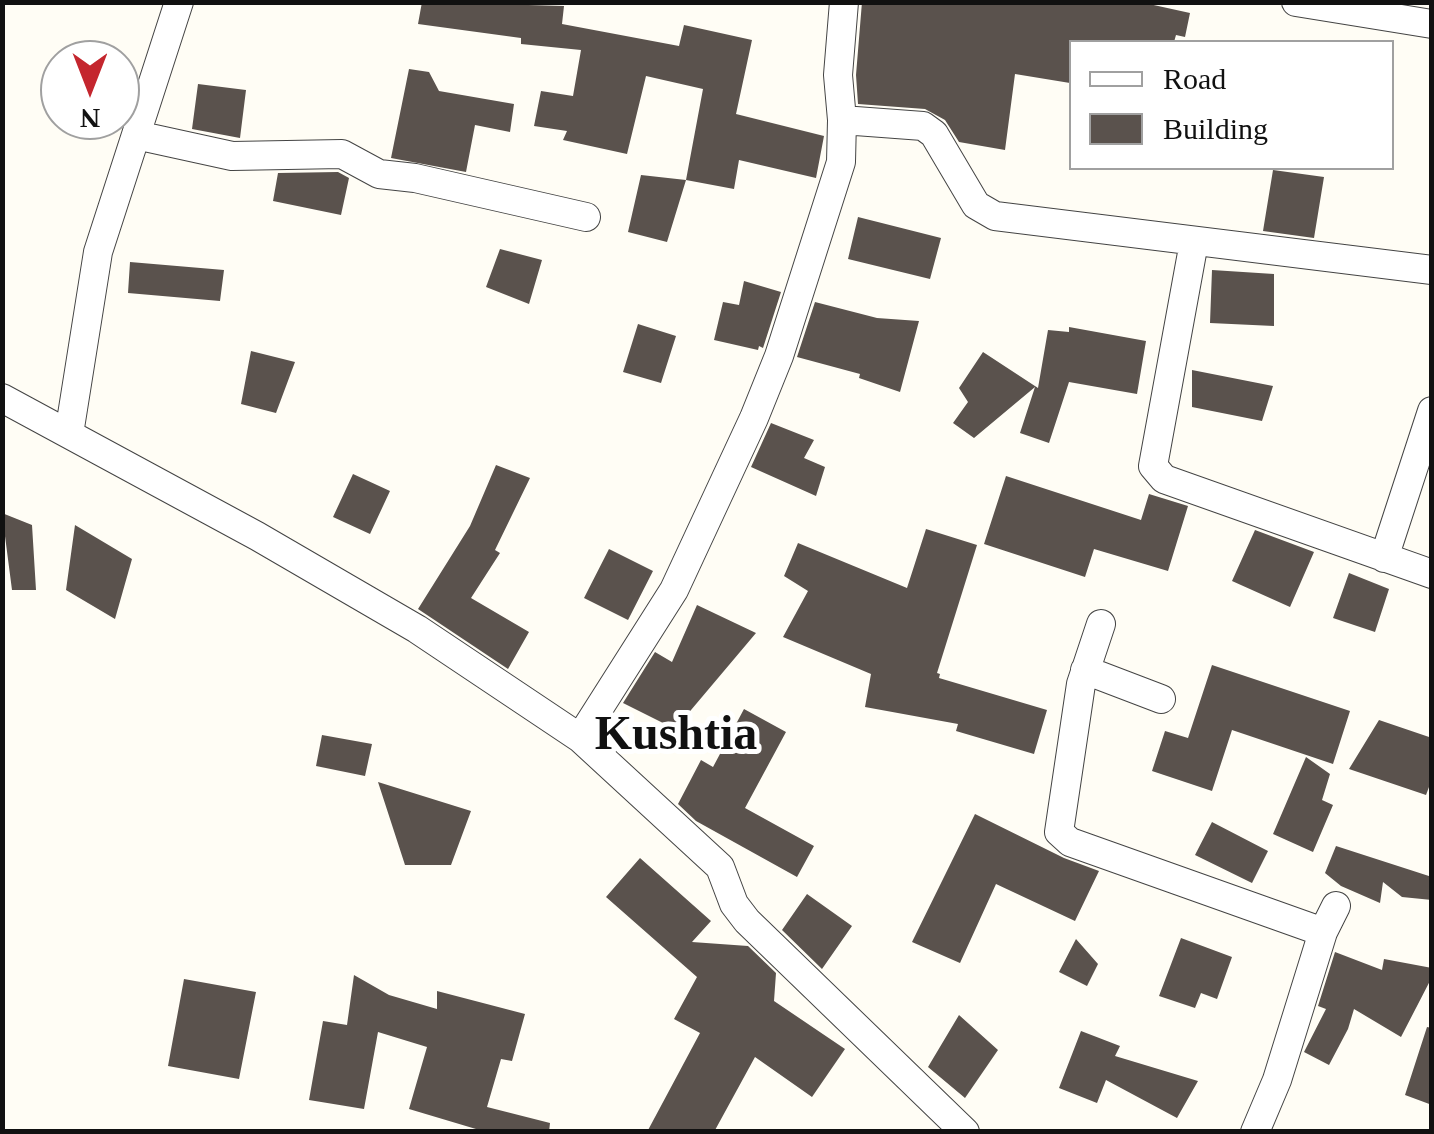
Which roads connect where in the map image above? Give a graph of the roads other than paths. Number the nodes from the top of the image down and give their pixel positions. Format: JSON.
{"nodes":[{"id":1,"x":179,"y":2,"type":"edge"},
{"id":2,"x":844,"y":2,"type":"edge"},
{"id":3,"x":1296,"y":2,"type":"edge"},
{"id":4,"x":1432,"y":24,"type":"edge"},
{"id":5,"x":842,"y":120,"type":"junction"},
{"id":6,"x":140,"y":123,"type":"edge"},
{"id":7,"x":140,"y":136,"type":"edge"},
{"id":8,"x":134,"y":140,"type":"edge"},
{"id":9,"x":586,"y":217,"type":"dead end"},
{"id":10,"x":1194,"y":242,"type":"junction"},
{"id":11,"x":1432,"y":270,"type":"edge"},
{"id":12,"x":2,"y":398,"type":"edge"},
{"id":13,"x":1432,"y":411,"type":"edge"},
{"id":14,"x":69,"y":434,"type":"junction"},
{"id":15,"x":1384,"y":558,"type":"junction"},
{"id":16,"x":1432,"y":574,"type":"edge"},
{"id":17,"x":1102,"y":624,"type":"dead end"},
{"id":18,"x":1086,"y":670,"type":"junction"},
{"id":19,"x":1162,"y":699,"type":"dead end"},
{"id":20,"x":580,"y":738,"type":"junction"},
{"id":21,"x":1336,"y":906,"type":"dead end"},
{"id":22,"x":1322,"y":932,"type":"junction"},
{"id":23,"x":965,"y":1132,"type":"edge"},
{"id":24,"x":1255,"y":1132,"type":"edge"}],
"edges":[{"from":1,"to":6,"type":"street"},
{"from":2,"to":5,"type":"street"},
{"from":3,"to":4,"type":"street"},
{"from":5,"to":10,"type":"street"},
{"from":5,"to":20,"type":"street"},
{"from":7,"to":9,"type":"street"},
{"from":8,"to":14,"type":"street"},
{"from":10,"to":11,"type":"street"},
{"from":10,"to":15,"type":"street"},
{"from":12,"to":14,"type":"street"},
{"from":13,"to":15,"type":"street"},
{"from":14,"to":20,"type":"street"},
{"from":15,"to":16,"type":"street"},
{"from":17,"to":18,"type":"street"},
{"from":18,"to":19,"type":"street"},
{"from":18,"to":22,"type":"street"},
{"from":20,"to":23,"type":"street"},
{"from":21,"to":22,"type":"street"},
{"from":22,"to":24,"type":"street"}]}
